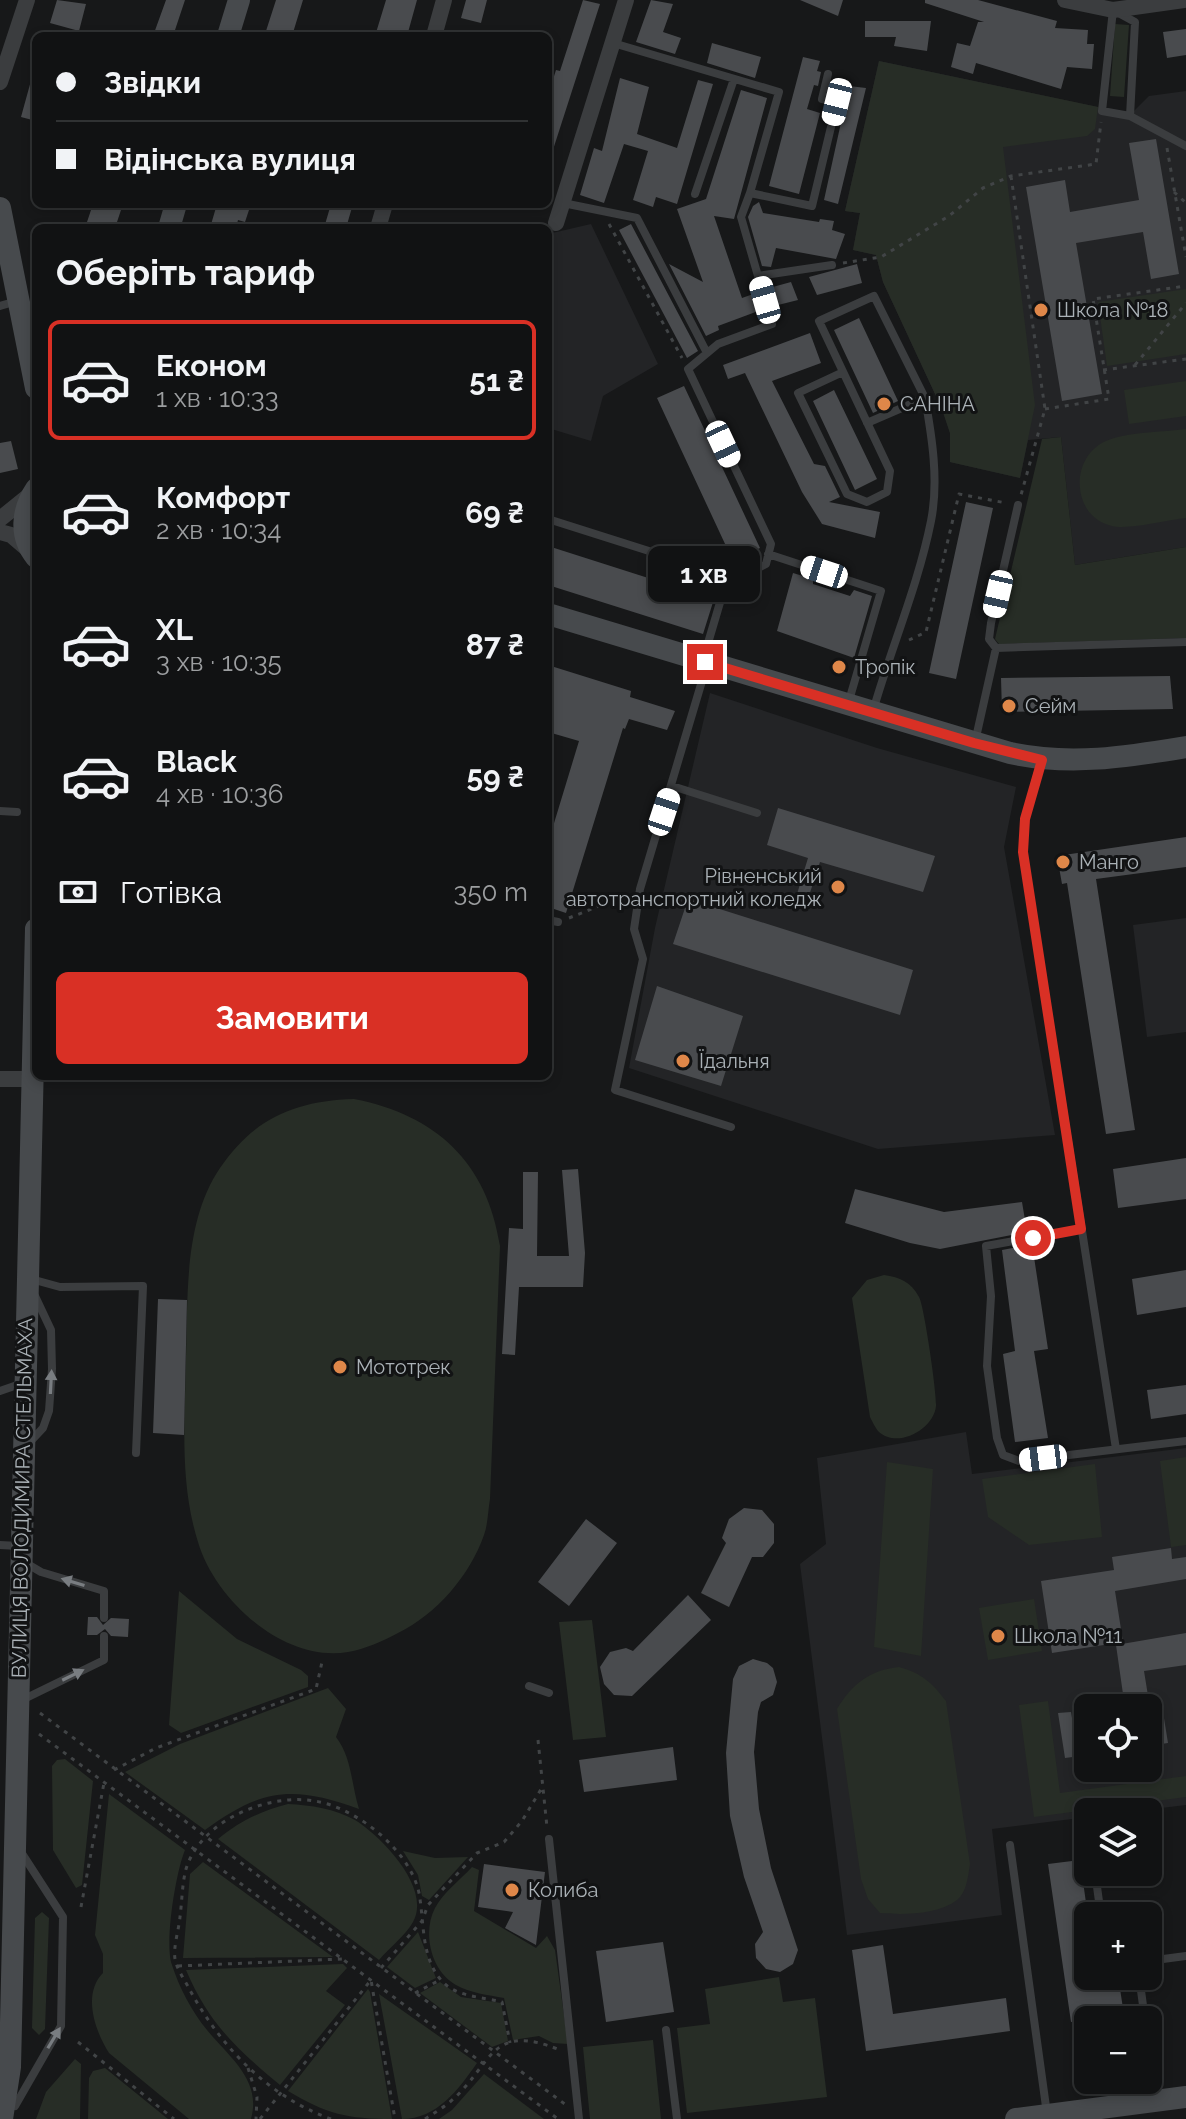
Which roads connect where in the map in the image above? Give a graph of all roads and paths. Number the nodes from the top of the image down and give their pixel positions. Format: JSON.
{"nodes":[{"id":1,"x":27,"y":0,"type":"edge"},
{"id":2,"x":239,"y":0,"type":"edge"},
{"id":3,"x":444,"y":0,"type":"edge"},
{"id":4,"x":626,"y":0,"type":"edge"},
{"id":5,"x":1065,"y":0,"type":"edge"},
{"id":6,"x":1184,"y":0,"type":"edge"},
{"id":7,"x":1113,"y":5,"type":"edge"},
{"id":8,"x":229,"y":32,"type":"edge"},
{"id":9,"x":435,"y":32,"type":"edge"},
{"id":10,"x":613,"y":42,"type":"junction"},
{"id":11,"x":828,"y":74,"type":"dead end"},
{"id":12,"x":734,"y":79,"type":"junction"},
{"id":13,"x":0,"y":82,"type":"edge"},
{"id":14,"x":1102,"y":111,"type":"junction"},
{"id":15,"x":1130,"y":116,"type":"junction"},
{"id":16,"x":1164,"y":132,"type":"junction"},
{"id":17,"x":1186,"y":146,"type":"edge"},
{"id":18,"x":1011,"y":176,"type":"junction"},
{"id":19,"x":1174,"y":192,"type":"junction"},
{"id":20,"x":750,"y":193,"type":"junction"},
{"id":21,"x":695,"y":194,"type":"dead end"},
{"id":22,"x":561,"y":203,"type":"junction"},
{"id":23,"x":1186,"y":203,"type":"edge"},
{"id":24,"x":0,"y":208,"type":"edge"},
{"id":25,"x":602,"y":210,"type":"junction"},
{"id":26,"x":556,"y":223,"type":"dead end"},
{"id":27,"x":1186,"y":257,"type":"edge"},
{"id":28,"x":832,"y":265,"type":"joint"},
{"id":29,"x":758,"y":276,"type":"junction"},
{"id":30,"x":1186,"y":286,"type":"edge"},
{"id":31,"x":1186,"y":303,"type":"edge"},
{"id":32,"x":9,"y":304,"type":"edge"},
{"id":33,"x":707,"y":353,"type":"junction"},
{"id":34,"x":1186,"y":359,"type":"edge"},
{"id":35,"x":1134,"y":366,"type":"junction"},
{"id":36,"x":688,"y":369,"type":"junction"},
{"id":37,"x":1103,"y":370,"type":"junction"},
{"id":38,"x":843,"y":372,"type":"junction"},
{"id":39,"x":32,"y":376,"type":"edge"},
{"id":40,"x":925,"y":398,"type":"junction"},
{"id":41,"x":1045,"y":409,"type":"junction"},
{"id":42,"x":867,"y":423,"type":"junction"},
{"id":43,"x":32,"y":491,"type":"edge"},
{"id":44,"x":32,"y":497,"type":"edge"},
{"id":45,"x":1018,"y":505,"type":"junction"},
{"id":46,"x":0,"y":519,"type":"edge"},
{"id":47,"x":552,"y":520,"type":"edge"},
{"id":48,"x":0,"y":532,"type":"edge"},
{"id":49,"x":32,"y":552,"type":"edge"},
{"id":50,"x":768,"y":554,"type":"junction"},
{"id":51,"x":32,"y":556,"type":"edge"},
{"id":52,"x":731,"y":582,"type":"junction"},
{"id":53,"x":552,"y":615,"type":"edge"},
{"id":54,"x":1186,"y":642,"type":"edge"},
{"id":55,"x":896,"y":645,"type":"junction"},
{"id":56,"x":996,"y":648,"type":"junction"},
{"id":57,"x":705,"y":662,"type":"junction"},
{"id":58,"x":848,"y":705,"type":"junction"},
{"id":59,"x":872,"y":713,"type":"junction"},
{"id":60,"x":974,"y":743,"type":"junction"},
{"id":61,"x":1186,"y":747,"type":"edge"},
{"id":62,"x":1042,"y":760,"type":"junction"},
{"id":63,"x":672,"y":786,"type":"junction"},
{"id":64,"x":0,"y":811,"type":"edge"},
{"id":65,"x":17,"y":812,"type":"dead end"},
{"id":66,"x":757,"y":813,"type":"dead end"},
{"id":67,"x":640,"y":889,"type":"junction"},
{"id":68,"x":552,"y":921,"type":"edge"},
{"id":69,"x":558,"y":922,"type":"joint"},
{"id":70,"x":32,"y":1049,"type":"edge"},
{"id":71,"x":0,"y":1079,"type":"edge"},
{"id":72,"x":31,"y":1079,"type":"junction"},
{"id":73,"x":731,"y":1127,"type":"dead end"},
{"id":74,"x":1081,"y":1229,"type":"junction"},
{"id":75,"x":26,"y":1277,"type":"junction"},
{"id":76,"x":24,"y":1383,"type":"junction"},
{"id":77,"x":0,"y":1391,"type":"edge"},
{"id":78,"x":1186,"y":1441,"type":"edge"},
{"id":79,"x":1116,"y":1449,"type":"junction"},
{"id":80,"x":22,"y":1450,"type":"junction"},
{"id":81,"x":136,"y":1453,"type":"dead end"},
{"id":82,"x":13,"y":1550,"type":"edge"},
{"id":83,"x":104,"y":1618,"type":"dead end"},
{"id":84,"x":104,"y":1636,"type":"dead end"},
{"id":85,"x":322,"y":1662,"type":"dead end"},
{"id":86,"x":529,"y":1686,"type":"dead end"},
{"id":87,"x":549,"y":1693,"type":"dead end"},
{"id":88,"x":20,"y":1701,"type":"junction"},
{"id":89,"x":40,"y":1713,"type":"dead end"},
{"id":90,"x":39,"y":1734,"type":"dead end"},
{"id":91,"x":538,"y":1740,"type":"dead end"},
{"id":92,"x":114,"y":1770,"type":"junction"},
{"id":93,"x":104,"y":1783,"type":"junction"},
{"id":94,"x":543,"y":1786,"type":"junction"},
{"id":95,"x":205,"y":1838,"type":"junction"},
{"id":96,"x":549,"y":1839,"type":"joint"},
{"id":97,"x":15,"y":1844,"type":"junction"},
{"id":98,"x":1010,"y":1845,"type":"dead end"},
{"id":99,"x":195,"y":1850,"type":"junction"},
{"id":100,"x":81,"y":1907,"type":"dead end"},
{"id":101,"x":422,"y":1921,"type":"junction"},
{"id":102,"x":7,"y":1938,"type":"edge"},
{"id":103,"x":1186,"y":1956,"type":"edge"},
{"id":104,"x":343,"y":1959,"type":"junction"},
{"id":105,"x":1162,"y":1959,"type":"edge"},
{"id":106,"x":178,"y":1966,"type":"junction"},
{"id":107,"x":381,"y":1968,"type":"junction"},
{"id":108,"x":371,"y":1980,"type":"junction"},
{"id":109,"x":440,"y":1980,"type":"junction"},
{"id":110,"x":415,"y":1993,"type":"junction"},
{"id":111,"x":666,"y":2030,"type":"dead end"},
{"id":112,"x":78,"y":2042,"type":"dead end"},
{"id":113,"x":510,"y":2043,"type":"junction"},
{"id":114,"x":492,"y":2050,"type":"junction"},
{"id":115,"x":571,"y":2051,"type":"junction"},
{"id":116,"x":484,"y":2064,"type":"junction"},
{"id":117,"x":246,"y":2065,"type":"junction"},
{"id":118,"x":281,"y":2094,"type":"junction"},
{"id":119,"x":1155,"y":2094,"type":"edge"},
{"id":120,"x":1186,"y":2097,"type":"edge"},
{"id":121,"x":1156,"y":2101,"type":"junction"},
{"id":122,"x":12,"y":2115,"type":"edge"},
{"id":123,"x":1060,"y":2115,"type":"edge"},
{"id":124,"x":579,"y":2117,"type":"edge"},
{"id":125,"x":174,"y":2119,"type":"edge"},
{"id":126,"x":258,"y":2119,"type":"edge"},
{"id":127,"x":331,"y":2119,"type":"edge"},
{"id":128,"x":395,"y":2119,"type":"edge"},
{"id":129,"x":425,"y":2119,"type":"edge"},
{"id":130,"x":558,"y":2119,"type":"edge"},
{"id":131,"x":677,"y":2119,"type":"edge"},
{"id":132,"x":1016,"y":2119,"type":"edge"}],
"edges":[{"from":1,"to":13,"type":"street"},
{"from":2,"to":8,"type":"main road"},
{"from":3,"to":9,"type":"street"},
{"from":4,"to":10,"type":"street"},
{"from":5,"to":7,"type":"street"},
{"from":6,"to":7,"type":"street"},
{"from":7,"to":14,"type":"lane"},
{"from":7,"to":15,"type":"lane"},
{"from":10,"to":12,"type":"lane"},
{"from":10,"to":22,"type":"street"},
{"from":11,"to":20,"type":"lane"},
{"from":12,"to":20,"type":"lane"},
{"from":12,"to":21,"type":"lane"},
{"from":14,"to":15,"type":"lane"},
{"from":14,"to":18,"type":"path"},
{"from":15,"to":16,"type":"lane"},
{"from":16,"to":17,"type":"lane"},
{"from":16,"to":19,"type":"path"},
{"from":18,"to":28,"type":"path"},
{"from":18,"to":41,"type":"path"},
{"from":19,"to":23,"type":"path"},
{"from":19,"to":27,"type":"path"},
{"from":20,"to":29,"type":"lane"},
{"from":22,"to":25,"type":"lane"},
{"from":22,"to":26,"type":"street"},
{"from":24,"to":32,"type":"main road"},
{"from":25,"to":33,"type":"lane"},
{"from":25,"to":36,"type":"path"},
{"from":28,"to":29,"type":"lane"},
{"from":29,"to":33,"type":"lane"},
{"from":30,"to":37,"type":"path"},
{"from":31,"to":35,"type":"path"},
{"from":32,"to":39,"type":"main road"},
{"from":33,"to":36,"type":"lane"},
{"from":34,"to":35,"type":"path"},
{"from":35,"to":37,"type":"path"},
{"from":36,"to":50,"type":"lane"},
{"from":37,"to":41,"type":"path"},
{"from":38,"to":40,"type":"lane"},
{"from":38,"to":42,"type":"lane"},
{"from":38,"to":42,"type":"lane"},
{"from":40,"to":42,"type":"lane"},
{"from":40,"to":55,"type":"lane"},
{"from":41,"to":45,"type":"path"},
{"from":43,"to":46,"type":"street"},
{"from":44,"to":49,"type":"main road"},
{"from":45,"to":55,"type":"path"},
{"from":45,"to":56,"type":"lane"},
{"from":47,"to":52,"type":"lane"},
{"from":48,"to":51,"type":"street"},
{"from":50,"to":52,"type":"lane"},
{"from":50,"to":58,"type":"lane"},
{"from":52,"to":57,"type":"lane"},
{"from":53,"to":57,"type":"main road"},
{"from":54,"to":56,"type":"lane"},
{"from":55,"to":59,"type":"lane"},
{"from":56,"to":60,"type":"lane"},
{"from":57,"to":58,"type":"main road"},
{"from":57,"to":63,"type":"lane"},
{"from":58,"to":59,"type":"main road"},
{"from":59,"to":60,"type":"main road"},
{"from":60,"to":62,"type":"main road"},
{"from":61,"to":62,"type":"main road"},
{"from":62,"to":74,"type":"lane"},
{"from":63,"to":66,"type":"lane"},
{"from":63,"to":67,"type":"lane"},
{"from":64,"to":65,"type":"lane"},
{"from":67,"to":69,"type":"path"},
{"from":67,"to":73,"type":"lane"},
{"from":68,"to":69,"type":"lane"},
{"from":70,"to":72,"type":"main road","name":"ВУЛИЦЯ ВОЛОДИМИРА СТЕЛЬМАХА"},
{"from":71,"to":72,"type":"street"},
{"from":72,"to":75,"type":"main road","name":"ВУЛИЦЯ ВОЛОДИМИРА СТЕЛЬМАХА"},
{"from":74,"to":79,"type":"lane"},
{"from":74,"to":79,"type":"lane"},
{"from":75,"to":76,"type":"main road","name":"ВУЛИЦЯ ВОЛОДИМИРА СТЕЛЬМАХА"},
{"from":80,"to":75,"type":"lane","one_way":true},
{"from":75,"to":81,"type":"lane"},
{"from":76,"to":77,"type":"lane"},
{"from":76,"to":80,"type":"main road","name":"ВУЛИЦЯ ВОЛОДИМИРА СТЕЛЬМАХА"},
{"from":78,"to":79,"type":"lane"},
{"from":80,"to":82,"type":"main road","name":"ВУЛИЦЯ ВОЛОДИМИРА СТЕЛЬМАХА"},
{"from":83,"to":82,"type":"lane","one_way":true},
{"from":82,"to":88,"type":"main road","name":"ВУЛИЦЯ ВОЛОДИМИРА СТЕЛЬМАХА"},
{"from":88,"to":84,"type":"lane","one_way":true},
{"from":85,"to":92,"type":"path"},
{"from":86,"to":87,"type":"lane"},
{"from":88,"to":97,"type":"main road","name":"ВУЛИЦЯ ВОЛОДИМИРА СТЕЛЬМАХА"},
{"from":89,"to":92,"type":"path"},
{"from":90,"to":93,"type":"path"},
{"from":91,"to":94,"type":"path"},
{"from":92,"to":95,"type":"path"},
{"from":93,"to":99,"type":"path"},
{"from":93,"to":100,"type":"path"},
{"from":94,"to":96,"type":"path"},
{"from":94,"to":101,"type":"path"},
{"from":95,"to":99,"type":"path"},
{"from":95,"to":101,"type":"path"},
{"from":95,"to":107,"type":"path"},
{"from":96,"to":115,"type":"lane"},
{"from":97,"to":102,"type":"main road","name":"ВУЛИЦЯ ВОЛОДИМИРА СТЕЛЬМАХА"},
{"from":122,"to":97,"type":"lane","one_way":true},
{"from":98,"to":123,"type":"lane"},
{"from":99,"to":104,"type":"path"},
{"from":99,"to":106,"type":"path"},
{"from":101,"to":107,"type":"path"},
{"from":101,"to":109,"type":"path"},
{"from":102,"to":122,"type":"main road","name":"ВУЛИЦЯ ВОЛОДИМИРА СТЕЛЬМАХА"},
{"from":103,"to":105,"type":"lane"},
{"from":104,"to":106,"type":"path"},
{"from":104,"to":108,"type":"path"},
{"from":106,"to":117,"type":"path"},
{"from":107,"to":110,"type":"path"},
{"from":108,"to":116,"type":"path"},
{"from":108,"to":118,"type":"path"},
{"from":108,"to":128,"type":"path"},
{"from":109,"to":110,"type":"path"},
{"from":109,"to":113,"type":"path"},
{"from":110,"to":114,"type":"path"},
{"from":111,"to":131,"type":"lane"},
{"from":112,"to":125,"type":"path"},
{"from":113,"to":114,"type":"path"},
{"from":113,"to":115,"type":"path"},
{"from":114,"to":116,"type":"path"},
{"from":114,"to":124,"type":"path"},
{"from":115,"to":124,"type":"lane"},
{"from":116,"to":129,"type":"path"},
{"from":116,"to":130,"type":"path"},
{"from":117,"to":118,"type":"path"},
{"from":117,"to":126,"type":"path"},
{"from":118,"to":126,"type":"path"},
{"from":118,"to":127,"type":"path"},
{"from":119,"to":121,"type":"lane"},
{"from":120,"to":121,"type":"main road"},
{"from":121,"to":123,"type":"main road"},
{"from":123,"to":132,"type":"main road"}]}
